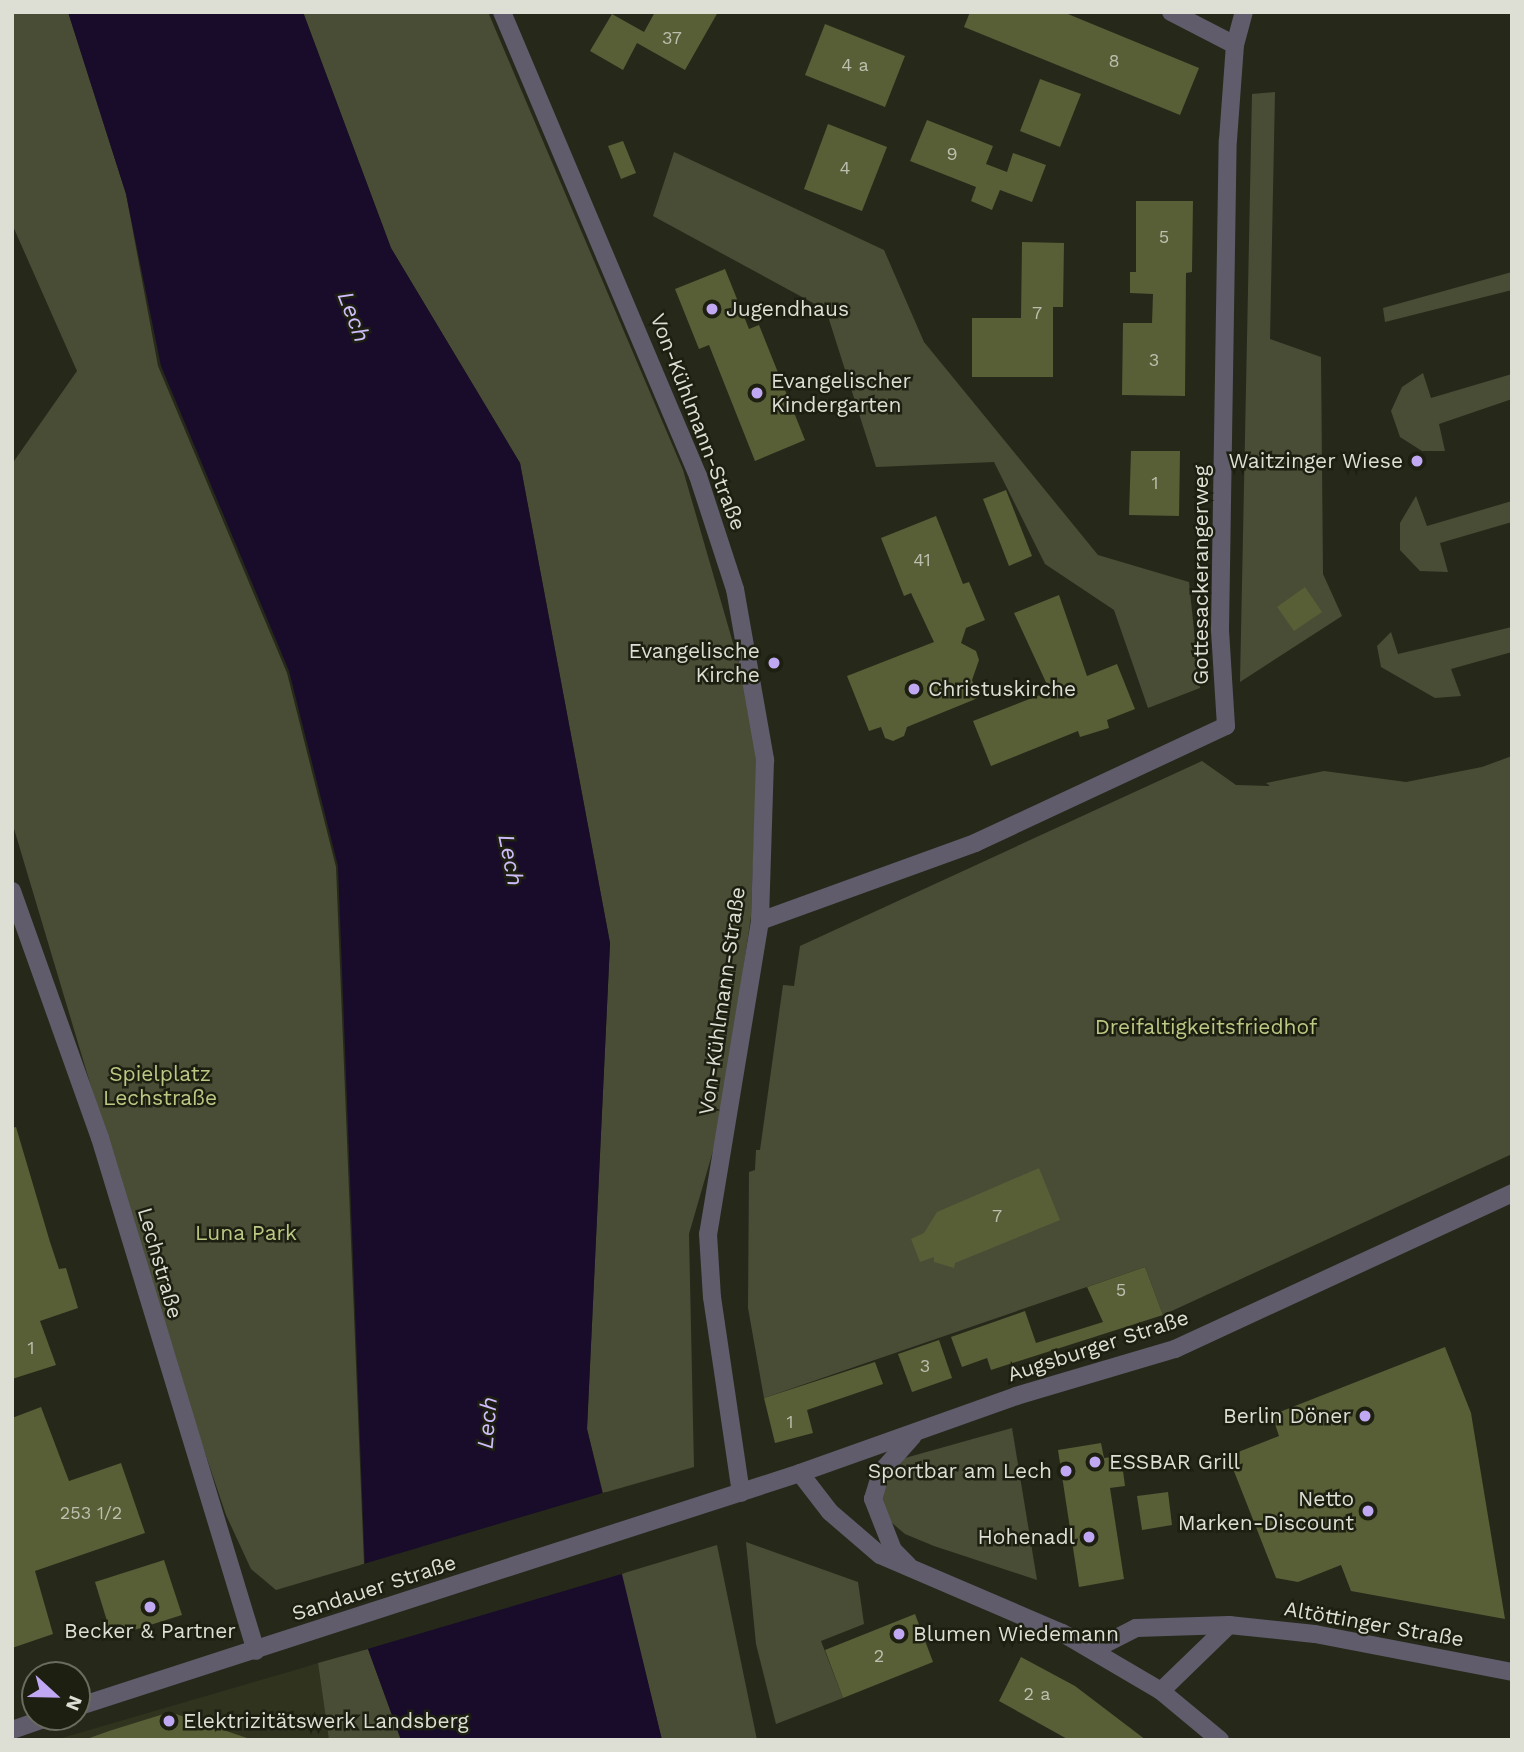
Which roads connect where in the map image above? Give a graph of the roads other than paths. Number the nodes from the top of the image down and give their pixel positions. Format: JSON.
{"nodes":[{"id":1,"x":502,"y":12,"type":"edge"},
{"id":2,"x":1171,"y":12,"type":"edge"},
{"id":3,"x":1244,"y":12,"type":"edge"},
{"id":4,"x":1235,"y":45,"type":"junction"},
{"id":5,"x":12,"y":891,"type":"edge"},
{"id":6,"x":760,"y":921,"type":"junction"},
{"id":7,"x":1512,"y":1193,"type":"edge"},
{"id":8,"x":919,"y":1430,"type":"junction"},
{"id":9,"x":800,"y":1473,"type":"junction"},
{"id":10,"x":741,"y":1493,"type":"junction"},
{"id":11,"x":685,"y":1510,"type":"joint"},
{"id":12,"x":913,"y":1570,"type":"junction"},
{"id":13,"x":1229,"y":1625,"type":"junction"},
{"id":14,"x":1093,"y":1650,"type":"junction"},
{"id":15,"x":256,"y":1651,"type":"junction"},
{"id":16,"x":1512,"y":1672,"type":"edge"},
{"id":17,"x":1161,"y":1691,"type":"junction"},
{"id":18,"x":91,"y":1703,"type":"edge"},
{"id":19,"x":1220,"y":1740,"type":"edge"}],
"edges":[{"from":1,"to":6,"type":"street","name":"Von-Kühlmann-Straße"},
{"from":2,"to":4,"type":"street"},
{"from":3,"to":4,"type":"street"},
{"from":4,"to":6,"type":"street","name":"Gottesackerangerweg"},
{"from":5,"to":15,"type":"street","name":"Lechstraße"},
{"from":6,"to":10,"type":"street","name":"Von-Kühlmann-Straße"},
{"from":7,"to":8,"type":"street","name":"Augsburger Straße"},
{"from":8,"to":9,"type":"street","name":"Augsburger Straße"},
{"from":8,"to":12,"type":"street"},
{"from":9,"to":10,"type":"street","name":"Augsburger Straße"},
{"from":9,"to":12,"type":"street"},
{"from":10,"to":11,"type":"street","name":"Augsburger Straße"},
{"from":11,"to":15,"type":"street","name":"Sandauer Straße"},
{"from":12,"to":14,"type":"street"},
{"from":13,"to":14,"type":"street","name":"Altöttinger Straße"},
{"from":13,"to":16,"type":"street","name":"Altöttinger Straße"},
{"from":13,"to":17,"type":"street"},
{"from":14,"to":17,"type":"street"},
{"from":15,"to":18,"type":"street","name":"Sandauer Straße"},
{"from":17,"to":19,"type":"street"}]}
